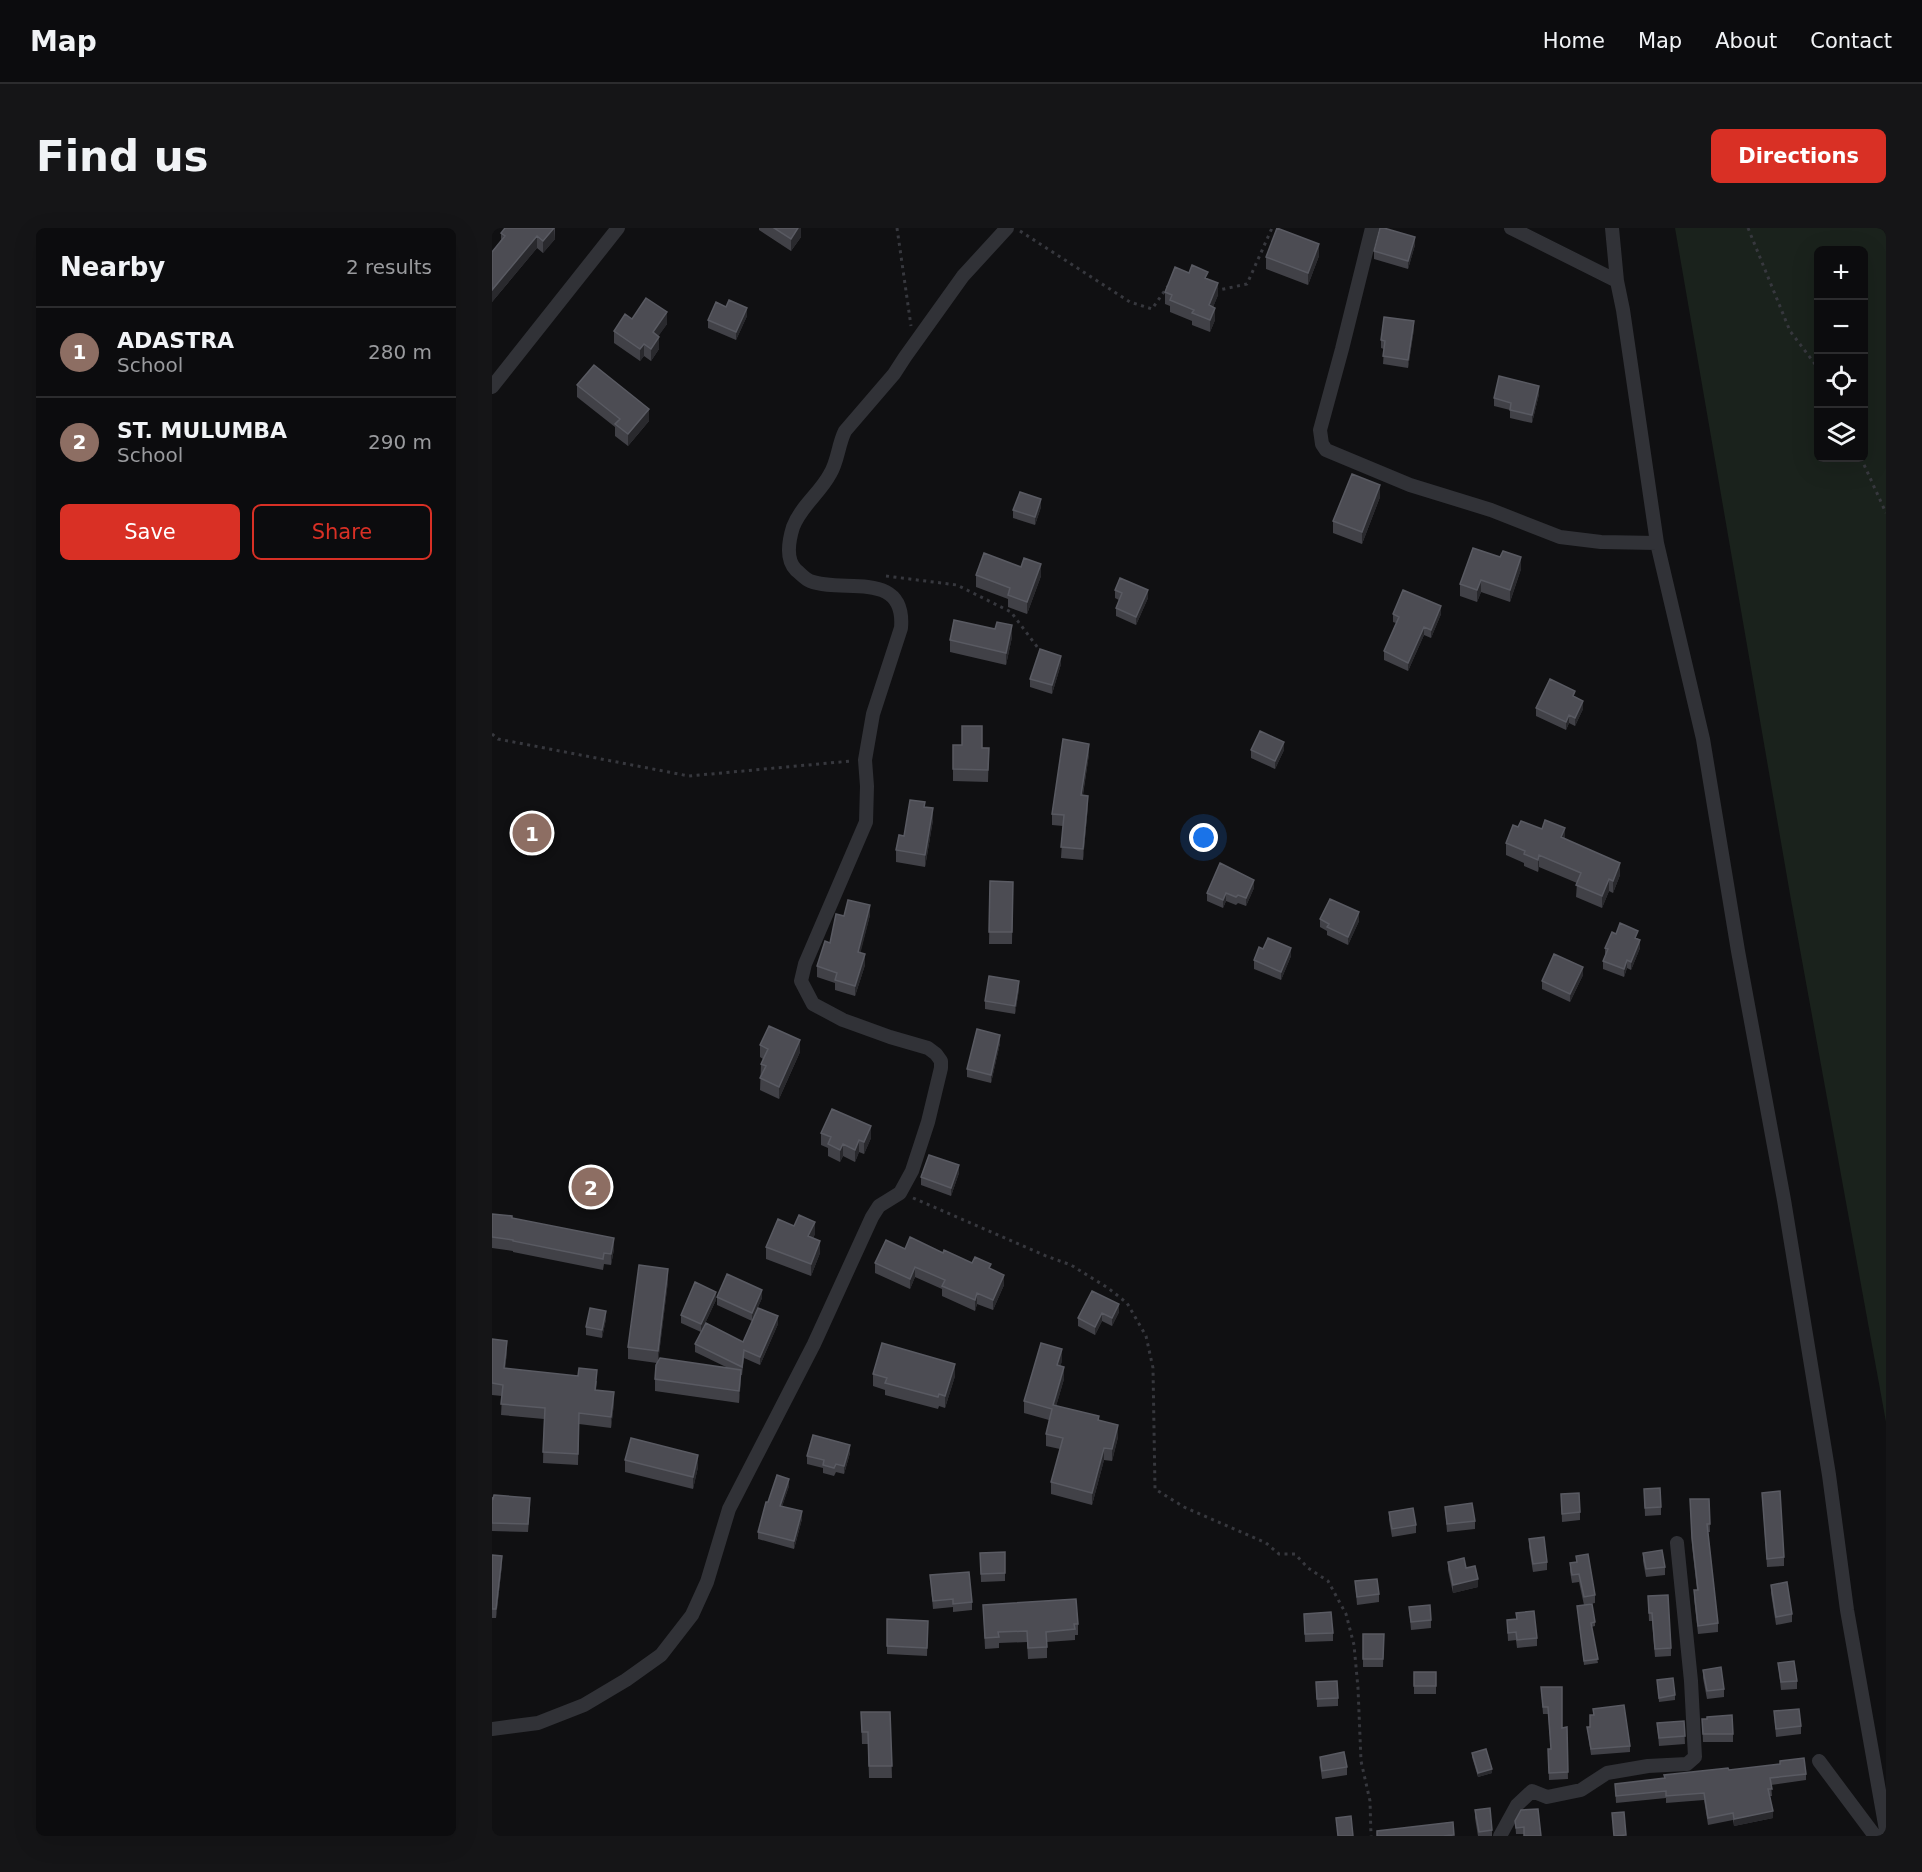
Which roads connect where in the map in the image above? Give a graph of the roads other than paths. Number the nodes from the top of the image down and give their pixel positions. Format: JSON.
{"nodes":[{"id":1,"x":618,"y":228,"type":"edge"},
{"id":2,"x":1007,"y":228,"type":"edge"},
{"id":3,"x":1372,"y":228,"type":"edge"},
{"id":4,"x":1510,"y":228,"type":"edge"},
{"id":5,"x":1612,"y":228,"type":"edge"},
{"id":6,"x":1617,"y":281,"type":"junction"},
{"id":7,"x":492,"y":387,"type":"edge"},
{"id":8,"x":1657,"y":543,"type":"junction"},
{"id":9,"x":1677,"y":1543,"type":"dead end"},
{"id":10,"x":492,"y":1729,"type":"edge"},
{"id":11,"x":1819,"y":1761,"type":"dead end"},
{"id":12,"x":1886,"y":1830,"type":"edge"},
{"id":13,"x":1500,"y":1836,"type":"edge"},
{"id":14,"x":1875,"y":1836,"type":"edge"}],
"edges":[{"from":1,"to":7,"type":"street"},
{"from":2,"to":10,"type":"street"},
{"from":3,"to":8,"type":"street"},
{"from":4,"to":6,"type":"street"},
{"from":5,"to":6,"type":"street"},
{"from":6,"to":8,"type":"street"},
{"from":8,"to":12,"type":"street"},
{"from":9,"to":13,"type":"street"},
{"from":11,"to":14,"type":"street"}]}
